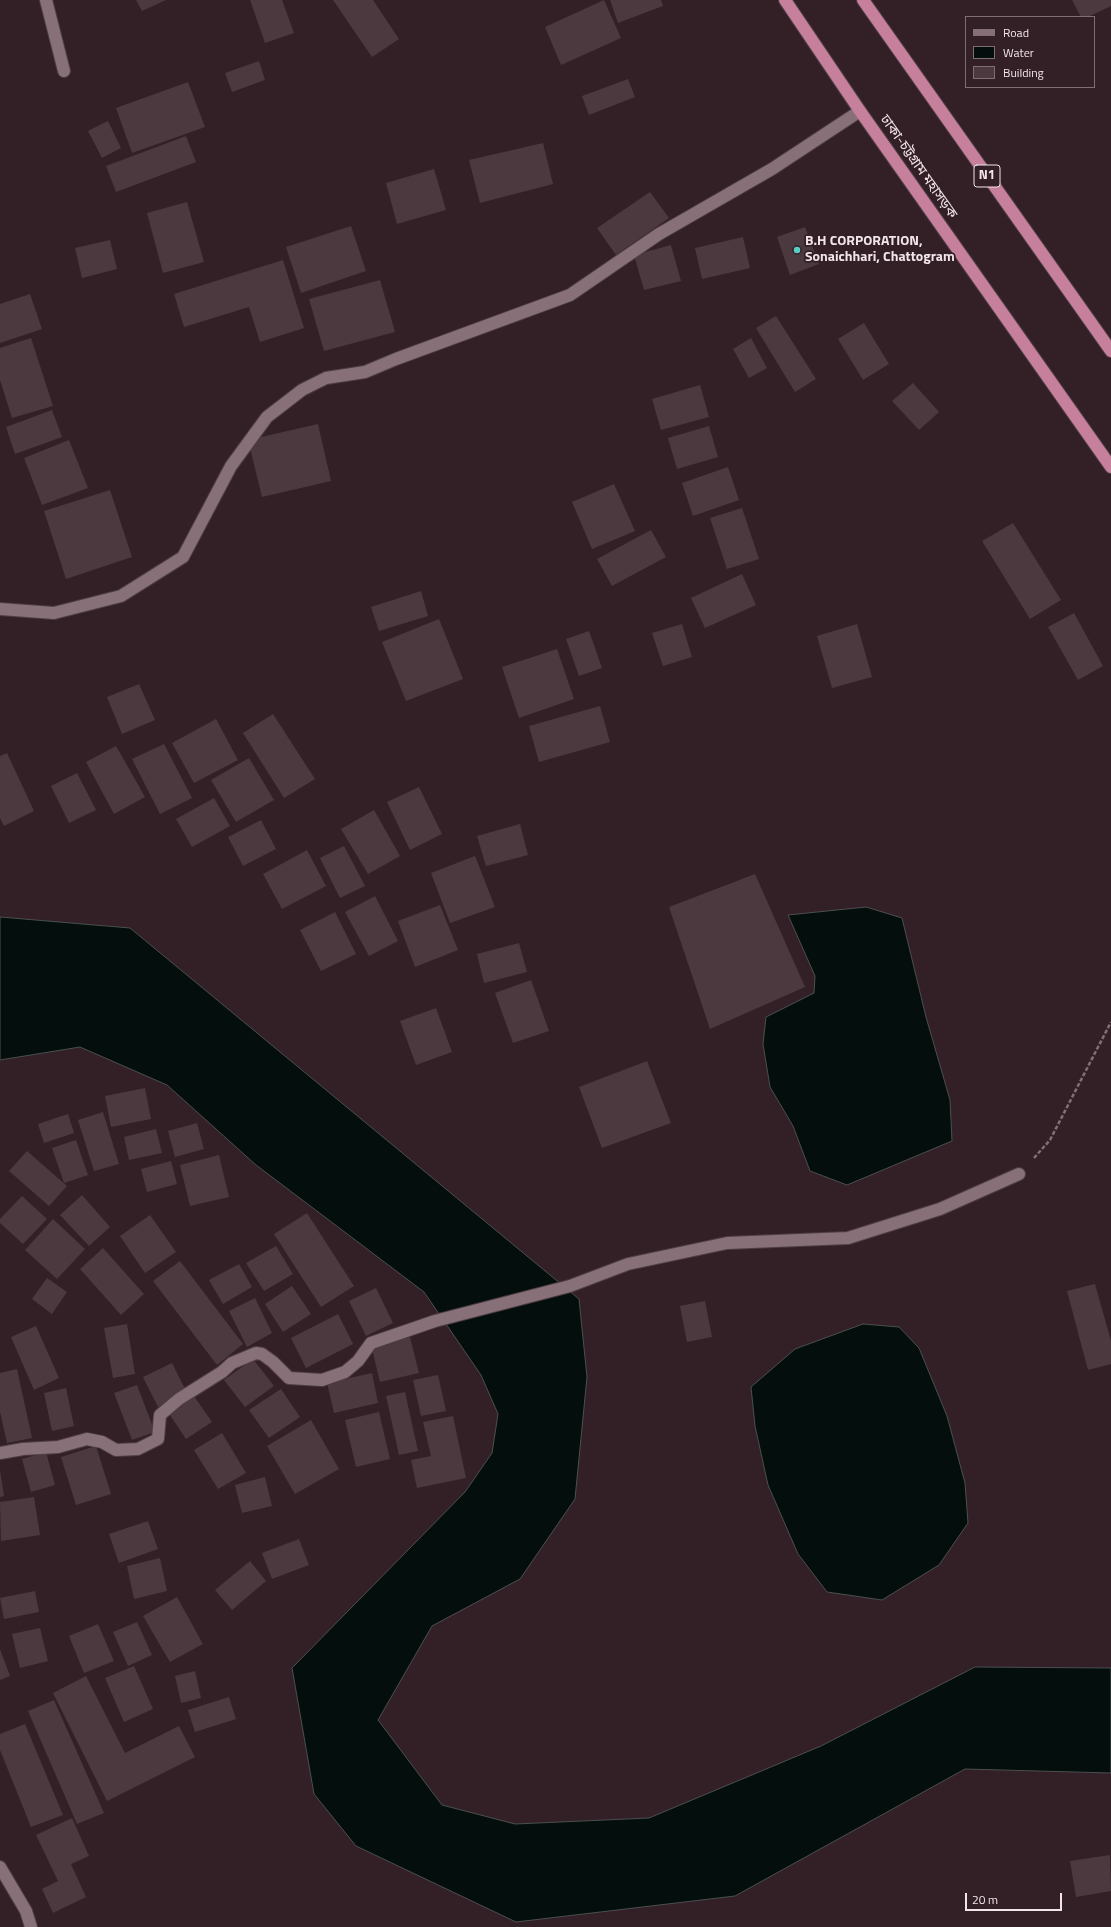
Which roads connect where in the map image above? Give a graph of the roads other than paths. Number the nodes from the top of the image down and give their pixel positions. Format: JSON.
{"nodes":[{"id":1,"x":46,"y":0,"type":"edge"},
{"id":2,"x":785,"y":0,"type":"edge"},
{"id":3,"x":863,"y":0,"type":"edge"},
{"id":4,"x":64,"y":71,"type":"dead end"},
{"id":5,"x":860,"y":111,"type":"junction"},
{"id":6,"x":1111,"y":351,"type":"edge"},
{"id":7,"x":1111,"y":467,"type":"edge"},
{"id":8,"x":0,"y":609,"type":"edge"},
{"id":9,"x":1019,"y":1174,"type":"road end"},
{"id":10,"x":0,"y":1453,"type":"edge"},
{"id":11,"x":0,"y":1867,"type":"edge"},
{"id":12,"x":31,"y":1927,"type":"edge"}],
"edges":[{"from":1,"to":4,"type":"street"},
{"from":2,"to":5,"type":"highway","name":"ঢাকা-চট্টগ্রাম মহাসড়ক"},
{"from":3,"to":6,"type":"highway","number":"N1"},
{"from":5,"to":7,"type":"highway","name":"ঢাকা-চট্টগ্রাম মহাসড়ক"},
{"from":5,"to":8,"type":"street"},
{"from":9,"to":10,"type":"street"},
{"from":11,"to":12,"type":"street"}]}
